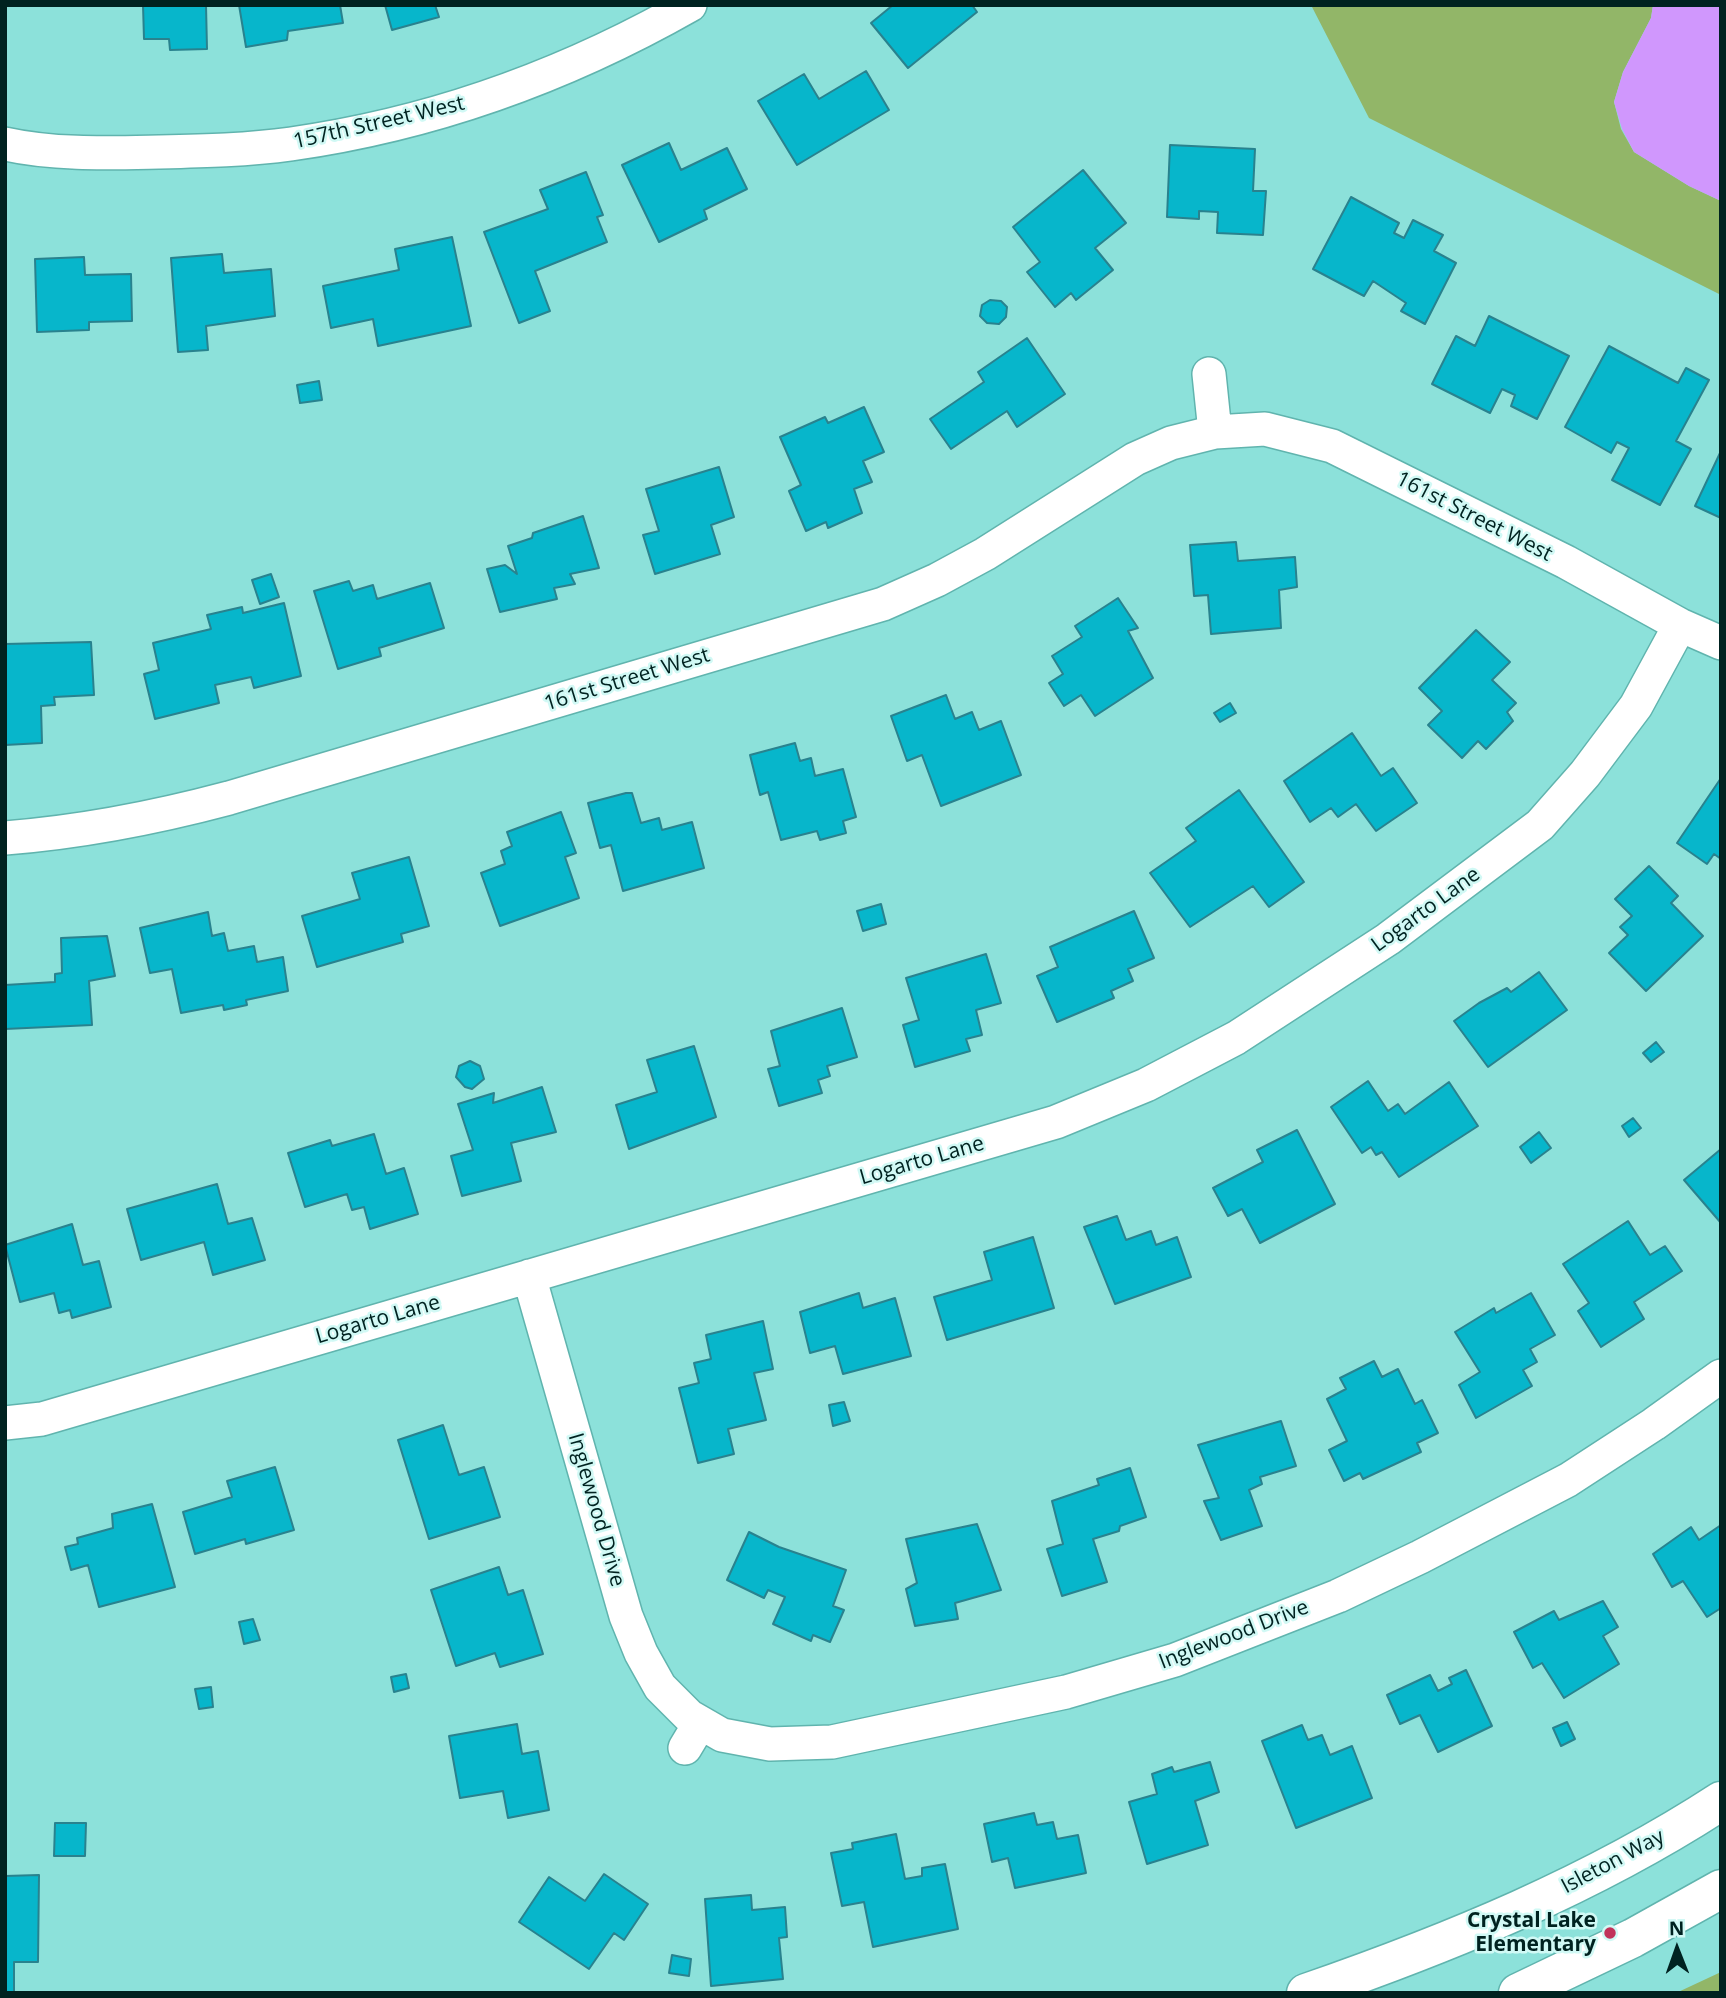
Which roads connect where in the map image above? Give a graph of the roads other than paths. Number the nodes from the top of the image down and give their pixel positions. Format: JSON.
{"nodes":[{"id":1,"x":691,"y":5,"type":"edge"},
{"id":2,"x":5,"y":144,"type":"edge"},
{"id":3,"x":1209,"y":374,"type":"dead end"},
{"id":4,"x":1215,"y":432,"type":"junction"},
{"id":5,"x":1680,"y":625,"type":"junction"},
{"id":6,"x":1721,"y":643,"type":"edge"},
{"id":7,"x":5,"y":838,"type":"edge"},
{"id":8,"x":529,"y":1276,"type":"junction"},
{"id":9,"x":1721,"y":1376,"type":"edge"},
{"id":10,"x":5,"y":1423,"type":"edge"},
{"id":11,"x":1721,"y":1801,"type":"edge"},
{"id":12,"x":1721,"y":1889,"type":"edge"},
{"id":13,"x":1306,"y":1993,"type":"edge"},
{"id":14,"x":1518,"y":1993,"type":"edge"}],
"edges":[{"from":1,"to":2,"type":"street","name":"157th Street West"},
{"from":3,"to":4,"type":"street"},
{"from":4,"to":5,"type":"street","name":"161st Street West"},
{"from":4,"to":7,"type":"street","name":"161st Street West"},
{"from":5,"to":6,"type":"street","name":"161st Street West"},
{"from":5,"to":8,"type":"street","name":"Logarto Lane"},
{"from":8,"to":9,"type":"street","name":"Inglewood Drive"},
{"from":8,"to":10,"type":"street","name":"Logarto Lane"},
{"from":11,"to":13,"type":"main road","name":"Isleton Way"},
{"from":12,"to":14,"type":"main road"}]}
